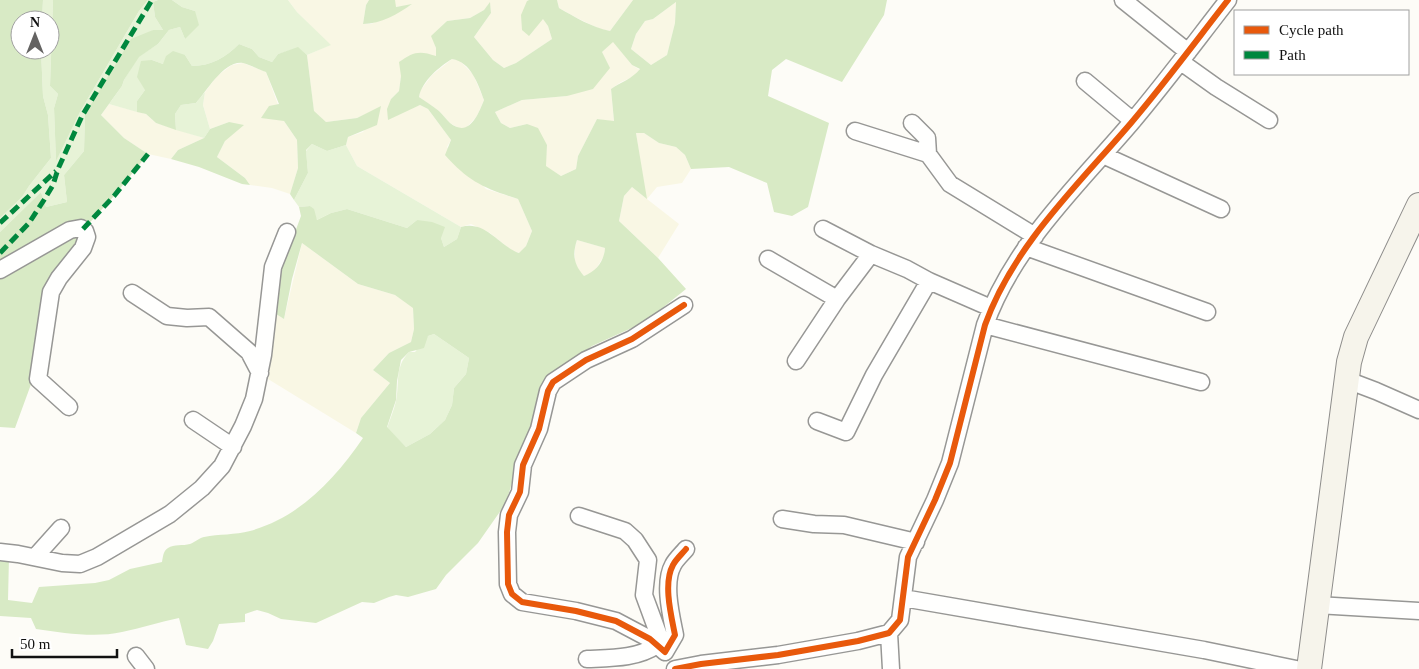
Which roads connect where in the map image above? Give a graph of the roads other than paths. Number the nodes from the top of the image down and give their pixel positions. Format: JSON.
{"nodes":[{"id":1,"x":1123,"y":0,"type":"edge"},
{"id":2,"x":1228,"y":0,"type":"edge"},
{"id":3,"x":1184,"y":57,"type":"junction"},
{"id":4,"x":1085,"y":81,"type":"dead end"},
{"id":5,"x":1269,"y":120,"type":"dead end"},
{"id":6,"x":1133,"y":121,"type":"junction"},
{"id":7,"x":912,"y":123,"type":"dead end"},
{"id":8,"x":855,"y":131,"type":"dead end"},
{"id":9,"x":928,"y":154,"type":"junction"},
{"id":10,"x":1103,"y":155,"type":"junction"},
{"id":11,"x":1419,"y":205,"type":"edge"},
{"id":12,"x":1221,"y":209,"type":"dead end"},
{"id":13,"x":823,"y":229,"type":"dead end"},
{"id":14,"x":287,"y":232,"type":"dead end"},
{"id":15,"x":1031,"y":241,"type":"junction"},
{"id":16,"x":871,"y":254,"type":"junction"},
{"id":17,"x":768,"y":259,"type":"dead end"},
{"id":18,"x":0,"y":270,"type":"edge"},
{"id":19,"x":929,"y":281,"type":"junction"},
{"id":20,"x":132,"y":293,"type":"dead end"},
{"id":21,"x":837,"y":299,"type":"junction"},
{"id":22,"x":684,"y":305,"type":"dead end"},
{"id":23,"x":991,"y":308,"type":"junction"},
{"id":24,"x":1207,"y":312,"type":"dead end"},
{"id":25,"x":985,"y":325,"type":"junction"},
{"id":26,"x":796,"y":361,"type":"dead end"},
{"id":27,"x":260,"y":373,"type":"junction"},
{"id":28,"x":1347,"y":380,"type":"junction"},
{"id":29,"x":1201,"y":382,"type":"dead end"},
{"id":30,"x":68,"y":407,"type":"dead end"},
{"id":31,"x":1419,"y":410,"type":"edge"},
{"id":32,"x":193,"y":420,"type":"dead end"},
{"id":33,"x":816,"y":420,"type":"dead end"},
{"id":34,"x":233,"y":447,"type":"junction"},
{"id":35,"x":579,"y":516,"type":"dead end"},
{"id":36,"x":782,"y":518,"type":"dead end"},
{"id":37,"x":61,"y":528,"type":"dead end"},
{"id":38,"x":916,"y":542,"type":"junction"},
{"id":39,"x":686,"y":549,"type":"dead end"},
{"id":40,"x":0,"y":552,"type":"edge"},
{"id":41,"x":35,"y":557,"type":"junction"},
{"id":42,"x":904,"y":598,"type":"junction"},
{"id":43,"x":1317,"y":605,"type":"junction"},
{"id":44,"x":1419,"y":611,"type":"edge"},
{"id":45,"x":890,"y":633,"type":"junction"},
{"id":46,"x":661,"y":648,"type":"junction"},
{"id":47,"x":587,"y":659,"type":"dead end"},
{"id":48,"x":702,"y":666,"type":"edge"},
{"id":49,"x":670,"y":669,"type":"edge"},
{"id":50,"x":675,"y":669,"type":"edge"},
{"id":51,"x":891,"y":669,"type":"edge"},
{"id":52,"x":1296,"y":669,"type":"edge"},
{"id":53,"x":1309,"y":669,"type":"edge"}],
"edges":[{"from":1,"to":3,"type":"street"},
{"from":2,"to":3,"type":"street"},
{"from":3,"to":5,"type":"street"},
{"from":3,"to":6,"type":"street"},
{"from":4,"to":6,"type":"street"},
{"from":6,"to":10,"type":"street"},
{"from":7,"to":9,"type":"street"},
{"from":8,"to":9,"type":"street"},
{"from":9,"to":15,"type":"street"},
{"from":10,"to":12,"type":"street"},
{"from":10,"to":15,"type":"street"},
{"from":11,"to":28,"type":"main road"},
{"from":13,"to":16,"type":"street"},
{"from":14,"to":27,"type":"street"},
{"from":15,"to":23,"type":"street"},
{"from":15,"to":24,"type":"street"},
{"from":16,"to":19,"type":"street"},
{"from":16,"to":21,"type":"street"},
{"from":17,"to":21,"type":"street"},
{"from":18,"to":30,"type":"street"},
{"from":19,"to":23,"type":"street"},
{"from":19,"to":33,"type":"street"},
{"from":20,"to":27,"type":"street"},
{"from":21,"to":26,"type":"street"},
{"from":22,"to":46,"type":"street"},
{"from":23,"to":25,"type":"street"},
{"from":25,"to":29,"type":"street"},
{"from":25,"to":38,"type":"street"},
{"from":27,"to":34,"type":"street"},
{"from":28,"to":31,"type":"street"},
{"from":28,"to":43,"type":"main road"},
{"from":32,"to":34,"type":"street"},
{"from":34,"to":41,"type":"street"},
{"from":35,"to":46,"type":"street"},
{"from":36,"to":38,"type":"street"},
{"from":37,"to":41,"type":"street"},
{"from":38,"to":42,"type":"street"},
{"from":39,"to":46,"type":"street"},
{"from":40,"to":41,"type":"street"},
{"from":42,"to":45,"type":"street"},
{"from":42,"to":52,"type":"street"},
{"from":43,"to":44,"type":"street"},
{"from":43,"to":53,"type":"main road"},
{"from":45,"to":48,"type":"street"},
{"from":45,"to":51,"type":"street"},
{"from":46,"to":47,"type":"street"},
{"from":46,"to":49,"type":"street"},
{"from":48,"to":50,"type":"street"}]}
